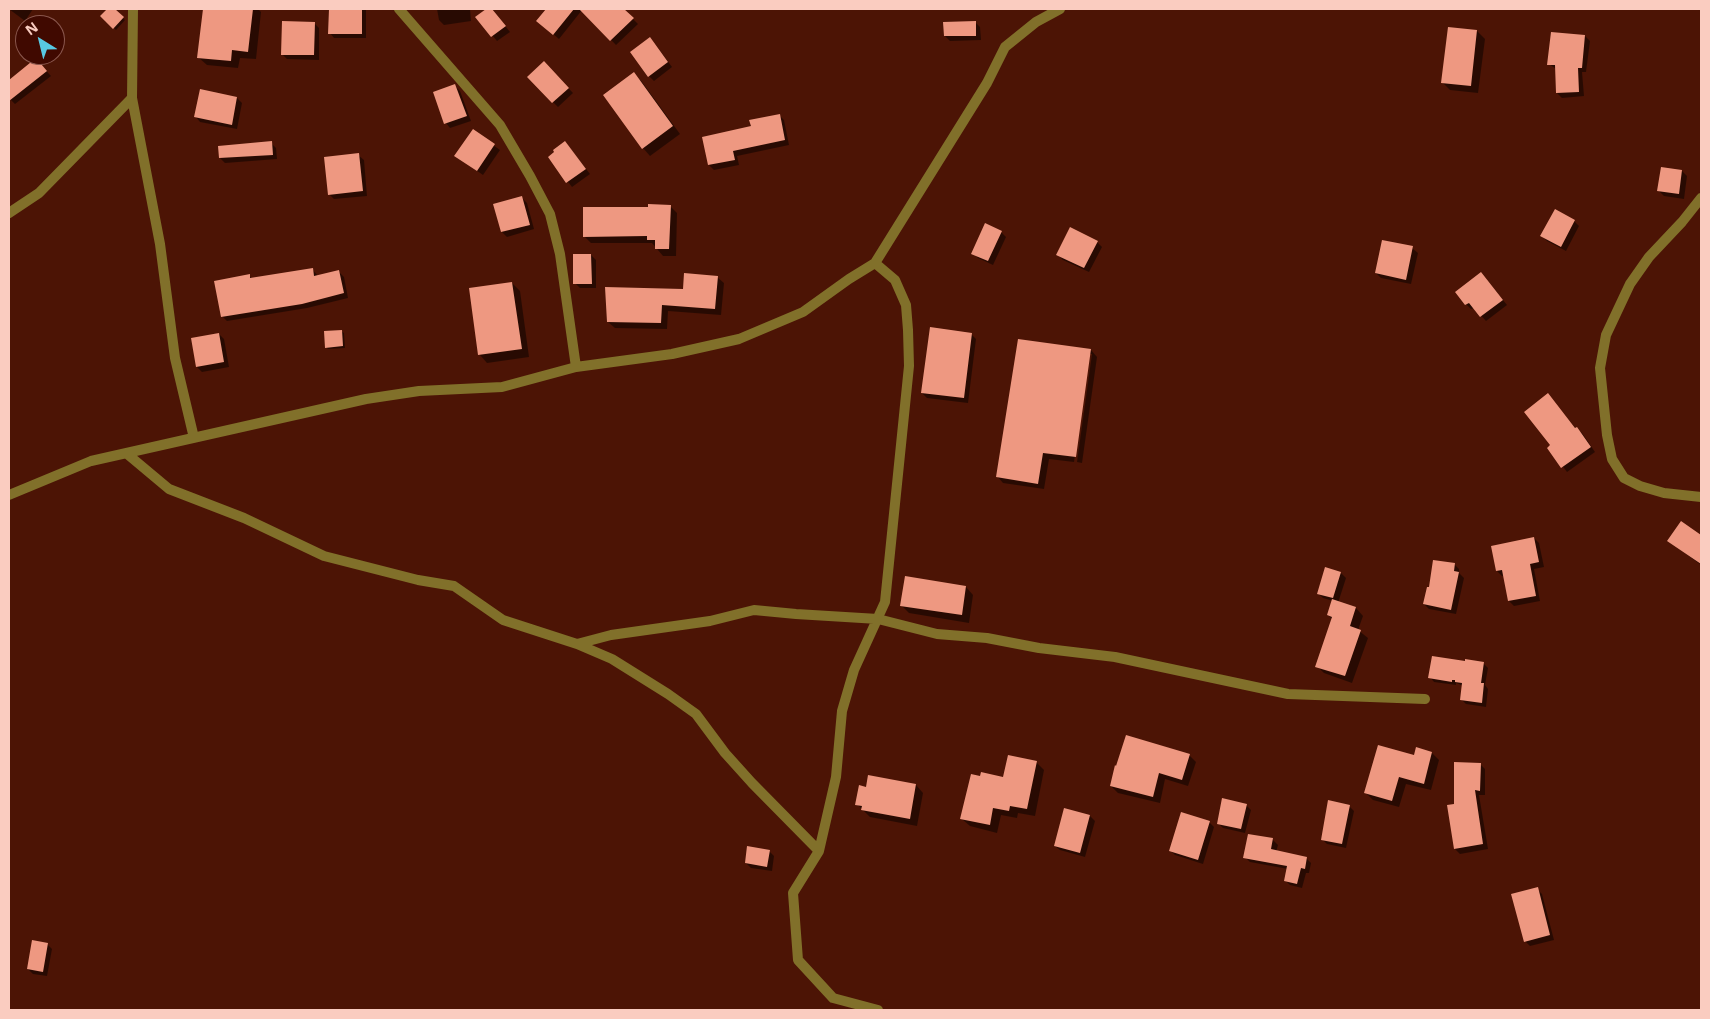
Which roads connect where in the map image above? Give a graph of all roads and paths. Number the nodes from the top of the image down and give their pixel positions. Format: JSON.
{"nodes":[{"id":1,"x":133,"y":9,"type":"edge"},
{"id":2,"x":399,"y":9,"type":"edge"},
{"id":3,"x":1060,"y":9,"type":"edge"},
{"id":4,"x":132,"y":98,"type":"junction"},
{"id":5,"x":1701,"y":198,"type":"edge"},
{"id":6,"x":9,"y":214,"type":"edge"},
{"id":7,"x":875,"y":263,"type":"junction"},
{"id":8,"x":576,"y":367,"type":"junction"},
{"id":9,"x":194,"y":438,"type":"junction"},
{"id":10,"x":126,"y":453,"type":"junction"},
{"id":11,"x":9,"y":495,"type":"edge"},
{"id":12,"x":1701,"y":497,"type":"edge"},
{"id":13,"x":878,"y":619,"type":"junction"},
{"id":14,"x":577,"y":644,"type":"junction"},
{"id":15,"x":1425,"y":699,"type":"dead end"},
{"id":16,"x":819,"y":851,"type":"junction"},
{"id":17,"x":878,"y":1010,"type":"edge"}],
"edges":[{"from":1,"to":4,"type":"street"},
{"from":2,"to":8,"type":"street"},
{"from":3,"to":7,"type":"street"},
{"from":4,"to":6,"type":"street"},
{"from":4,"to":9,"type":"street"},
{"from":5,"to":12,"type":"street"},
{"from":7,"to":8,"type":"street"},
{"from":7,"to":13,"type":"street"},
{"from":8,"to":9,"type":"street"},
{"from":9,"to":10,"type":"street"},
{"from":10,"to":11,"type":"street"},
{"from":10,"to":14,"type":"street"},
{"from":13,"to":14,"type":"street"},
{"from":13,"to":15,"type":"street"},
{"from":13,"to":16,"type":"street"},
{"from":14,"to":16,"type":"street"},
{"from":16,"to":17,"type":"street"}]}
